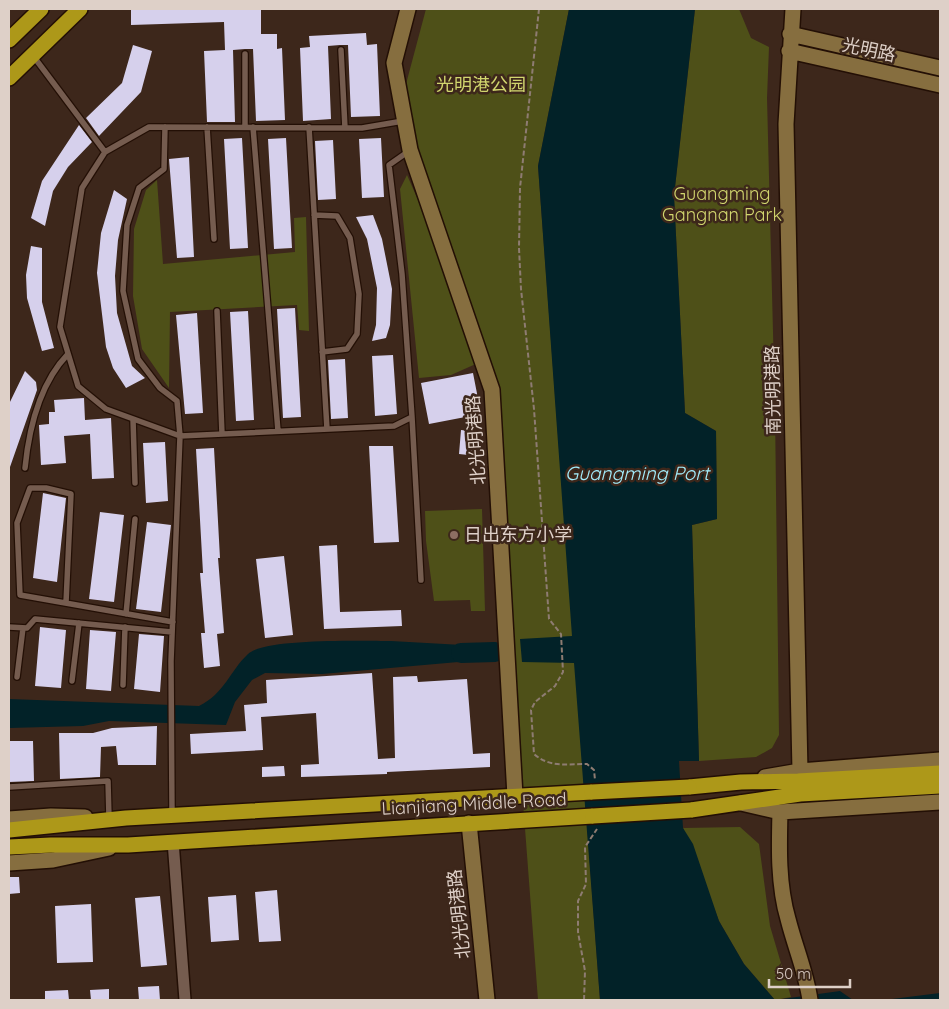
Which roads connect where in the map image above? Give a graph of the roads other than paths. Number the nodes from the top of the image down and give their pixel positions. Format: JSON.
{"nodes":[{"id":1,"x":41,"y":9,"type":"edge"},
{"id":2,"x":80,"y":9,"type":"edge"},
{"id":3,"x":408,"y":9,"type":"edge"},
{"id":4,"x":792,"y":9,"type":"edge"},
{"id":5,"x":11,"y":34,"type":"edge"},
{"id":6,"x":790,"y":34,"type":"junction"},
{"id":7,"x":341,"y":50,"type":"dead end"},
{"id":8,"x":789,"y":51,"type":"junction"},
{"id":9,"x":245,"y":54,"type":"dead end"},
{"id":10,"x":32,"y":55,"type":"junction"},
{"id":11,"x":940,"y":68,"type":"edge"},
{"id":12,"x":9,"y":78,"type":"edge"},
{"id":13,"x":940,"y":85,"type":"edge"},
{"id":14,"x":405,"y":120,"type":"junction"},
{"id":15,"x":164,"y":127,"type":"junction"},
{"id":16,"x":207,"y":127,"type":"junction"},
{"id":17,"x":245,"y":127,"type":"junction"},
{"id":18,"x":254,"y":127,"type":"junction"},
{"id":19,"x":309,"y":127,"type":"junction"},
{"id":20,"x":345,"y":128,"type":"junction"},
{"id":21,"x":410,"y":150,"type":"junction"},
{"id":22,"x":105,"y":152,"type":"junction"},
{"id":23,"x":314,"y":215,"type":"junction"},
{"id":24,"x":214,"y":239,"type":"dead end"},
{"id":25,"x":217,"y":311,"type":"dead end"},
{"id":26,"x":322,"y":352,"type":"junction"},
{"id":27,"x":68,"y":354,"type":"junction"},
{"id":28,"x":412,"y":417,"type":"junction"},
{"id":29,"x":133,"y":419,"type":"junction"},
{"id":30,"x":326,"y":429,"type":"junction"},
{"id":31,"x":278,"y":431,"type":"junction"},
{"id":32,"x":222,"y":434,"type":"junction"},
{"id":33,"x":180,"y":436,"type":"junction"},
{"id":34,"x":25,"y":468,"type":"dead end"},
{"id":35,"x":136,"y":483,"type":"dead end"},
{"id":36,"x":135,"y":519,"type":"dead end"},
{"id":37,"x":421,"y":580,"type":"dead end"},
{"id":38,"x":66,"y":603,"type":"junction"},
{"id":39,"x":126,"y":614,"type":"junction"},
{"id":40,"x":173,"y":622,"type":"junction"},
{"id":41,"x":79,"y":623,"type":"junction"},
{"id":42,"x":126,"y":627,"type":"junction"},
{"id":43,"x":9,"y":628,"type":"edge"},
{"id":44,"x":23,"y":628,"type":"junction"},
{"id":45,"x":172,"y":632,"type":"junction"},
{"id":46,"x":17,"y":677,"type":"dead end"},
{"id":47,"x":72,"y":680,"type":"dead end"},
{"id":48,"x":123,"y":685,"type":"dead end"},
{"id":49,"x":940,"y":760,"type":"edge"},
{"id":50,"x":940,"y":773,"type":"edge"},
{"id":51,"x":799,"y":782,"type":"junction"},
{"id":52,"x":940,"y":786,"type":"edge"},
{"id":53,"x":9,"y":787,"type":"edge"},
{"id":54,"x":515,"y":796,"type":"junction"},
{"id":55,"x":940,"y":802,"type":"edge"},
{"id":56,"x":741,"y":803,"type":"junction"},
{"id":57,"x":780,"y":812,"type":"junction"},
{"id":58,"x":172,"y":816,"type":"junction"},
{"id":59,"x":109,"y":818,"type":"junction"},
{"id":60,"x":126,"y":818,"type":"junction"},
{"id":61,"x":9,"y":820,"type":"edge"},
{"id":62,"x":469,"y":823,"type":"junction"},
{"id":63,"x":9,"y":830,"type":"edge"},
{"id":64,"x":173,"y":842,"type":"junction"},
{"id":65,"x":128,"y":844,"type":"junction"},
{"id":66,"x":9,"y":848,"type":"edge"},
{"id":67,"x":9,"y":863,"type":"edge"},
{"id":68,"x":810,"y":997,"type":"edge"},
{"id":69,"x":185,"y":1000,"type":"edge"},
{"id":70,"x":487,"y":1000,"type":"edge"}],
"edges":[{"from":1,"to":5,"type":"highway"},
{"from":2,"to":10,"type":"highway"},
{"from":3,"to":14,"type":"street","name":"北光明港路"},
{"from":4,"to":6,"type":"street","name":"南光明港路"},
{"from":6,"to":8,"type":"street","name":"南光明港路"},
{"from":6,"to":11,"type":"street","name":"光明路"},
{"from":7,"to":20,"type":"lane"},
{"from":8,"to":13,"type":"street","name":"光明路"},
{"from":8,"to":51,"type":"street","name":"南光明港路"},
{"from":9,"to":17,"type":"lane"},
{"from":10,"to":12,"type":"highway"},
{"from":10,"to":22,"type":"lane"},
{"from":14,"to":20,"type":"lane"},
{"from":14,"to":21,"type":"street","name":"北光明港路"},
{"from":15,"to":16,"type":"lane"},
{"from":15,"to":22,"type":"lane"},
{"from":15,"to":33,"type":"lane"},
{"from":16,"to":17,"type":"lane"},
{"from":16,"to":24,"type":"lane"},
{"from":17,"to":18,"type":"lane"},
{"from":18,"to":19,"type":"lane"},
{"from":18,"to":31,"type":"lane"},
{"from":19,"to":20,"type":"lane"},
{"from":19,"to":23,"type":"lane"},
{"from":21,"to":28,"type":"lane"},
{"from":21,"to":54,"type":"street","name":"北光明港路"},
{"from":22,"to":27,"type":"lane"},
{"from":23,"to":26,"type":"lane"},
{"from":23,"to":26,"type":"lane"},
{"from":25,"to":32,"type":"lane"},
{"from":26,"to":30,"type":"lane"},
{"from":27,"to":29,"type":"lane"},
{"from":27,"to":34,"type":"lane"},
{"from":28,"to":30,"type":"lane"},
{"from":28,"to":37,"type":"lane"},
{"from":29,"to":33,"type":"lane"},
{"from":29,"to":35,"type":"lane"},
{"from":30,"to":31,"type":"lane"},
{"from":31,"to":32,"type":"lane"},
{"from":32,"to":33,"type":"lane"},
{"from":33,"to":40,"type":"lane"},
{"from":36,"to":39,"type":"lane"},
{"from":38,"to":38,"type":"lane"},
{"from":38,"to":39,"type":"lane"},
{"from":39,"to":40,"type":"lane"},
{"from":40,"to":45,"type":"lane"},
{"from":41,"to":42,"type":"lane"},
{"from":41,"to":44,"type":"lane"},
{"from":41,"to":47,"type":"lane"},
{"from":42,"to":45,"type":"lane"},
{"from":42,"to":48,"type":"lane"},
{"from":43,"to":44,"type":"lane"},
{"from":44,"to":46,"type":"lane"},
{"from":45,"to":58,"type":"lane"},
{"from":49,"to":51,"type":"street"},
{"from":50,"to":51,"type":"highway","name":"Lianjiang Middle Road"},
{"from":51,"to":52,"type":"highway","name":"Lianjiang Middle Road"},
{"from":51,"to":54,"type":"highway","name":"Lianjiang Middle Road","bridge":true},
{"from":51,"to":56,"type":"highway","name":"Lianjiang Middle Road"},
{"from":53,"to":59,"type":"lane"},
{"from":54,"to":58,"type":"highway","name":"Lianjiang Middle Road"},
{"from":55,"to":57,"type":"street"},
{"from":56,"to":57,"type":"street"},
{"from":56,"to":62,"type":"highway","name":"Lianjiang Middle Road","bridge":true},
{"from":57,"to":68,"type":"street"},
{"from":58,"to":60,"type":"highway","name":"Lianjiang Middle Road"},
{"from":59,"to":60,"type":"street"},
{"from":59,"to":61,"type":"street"},
{"from":60,"to":63,"type":"highway","name":"Lianjiang Middle Road"},
{"from":62,"to":64,"type":"highway","name":"Lianjiang Middle Road"},
{"from":62,"to":70,"type":"street","name":"北光明港路"},
{"from":64,"to":65,"type":"highway","name":"Lianjiang Middle Road"},
{"from":64,"to":69,"type":"street"},
{"from":65,"to":66,"type":"highway","name":"Lianjiang Middle Road"},
{"from":65,"to":67,"type":"street"}]}
